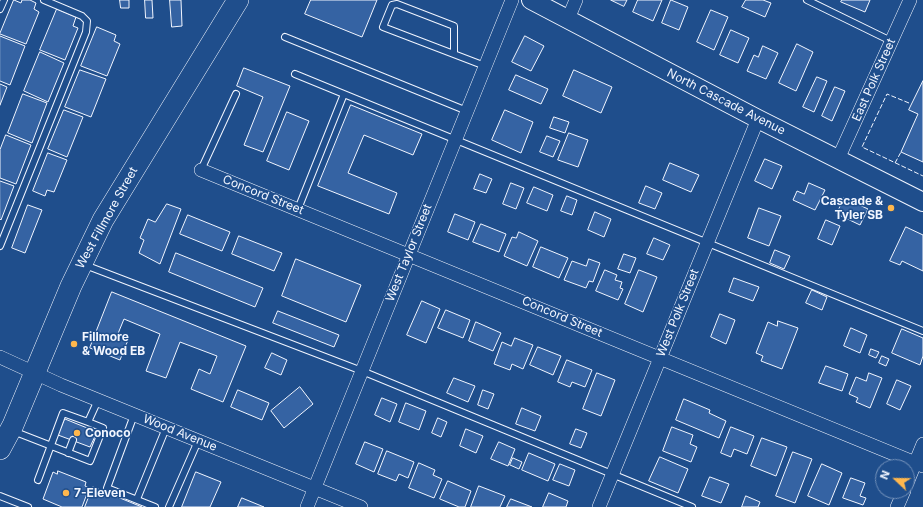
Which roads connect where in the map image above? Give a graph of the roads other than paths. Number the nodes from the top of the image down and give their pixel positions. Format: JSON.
{"nodes":[{"id":1,"x":4,"y":0,"type":"edge"},
{"id":2,"x":44,"y":0,"type":"edge"},
{"id":3,"x":238,"y":0,"type":"edge"},
{"id":4,"x":512,"y":0,"type":"edge"},
{"id":5,"x":531,"y":0,"type":"edge"},
{"id":6,"x":576,"y":0,"type":"edge"},
{"id":7,"x":806,"y":0,"type":"edge"},
{"id":8,"x":910,"y":0,"type":"edge"},
{"id":9,"x":0,"y":9,"type":"edge"},
{"id":10,"x":568,"y":19,"type":"junction"},
{"id":11,"x":285,"y":37,"type":"dead end"},
{"id":12,"x":892,"y":42,"type":"junction"},
{"id":13,"x":454,"y":54,"type":"junction"},
{"id":14,"x":485,"y":66,"type":"junction"},
{"id":15,"x":295,"y":74,"type":"dead end"},
{"id":16,"x":236,"y":94,"type":"dead end"},
{"id":17,"x":344,"y":94,"type":"junction"},
{"id":18,"x":467,"y":111,"type":"junction"},
{"id":19,"x":758,"y":120,"type":"junction"},
{"id":20,"x":456,"y":140,"type":"junction"},
{"id":21,"x":838,"y":159,"type":"junction"},
{"id":22,"x":201,"y":170,"type":"joint"},
{"id":23,"x":923,"y":202,"type":"edge"},
{"id":24,"x":298,"y":209,"type":"junction"},
{"id":25,"x":706,"y":244,"type":"junction"},
{"id":26,"x":0,"y":246,"type":"edge"},
{"id":27,"x":409,"y":254,"type":"junction"},
{"id":28,"x":81,"y":264,"type":"junction"},
{"id":29,"x":923,"y":331,"type":"edge"},
{"id":30,"x":0,"y":357,"type":"edge"},
{"id":31,"x":660,"y":358,"type":"junction"},
{"id":32,"x":362,"y":371,"type":"junction"},
{"id":33,"x":35,"y":373,"type":"junction"},
{"id":34,"x":98,"y":400,"type":"junction"},
{"id":35,"x":134,"y":415,"type":"junction"},
{"id":36,"x":88,"y":422,"type":"junction"},
{"id":37,"x":166,"y":428,"type":"junction"},
{"id":38,"x":10,"y":430,"type":"junction"},
{"id":39,"x":73,"y":440,"type":"dead end"},
{"id":40,"x":198,"y":441,"type":"junction"},
{"id":41,"x":923,"y":444,"type":"edge"},
{"id":42,"x":50,"y":446,"type":"junction"},
{"id":43,"x":0,"y":449,"type":"edge"},
{"id":44,"x":68,"y":453,"type":"junction"},
{"id":45,"x":919,"y":464,"type":"edge"},
{"id":46,"x":612,"y":475,"type":"junction"},
{"id":47,"x":38,"y":480,"type":"dead end"},
{"id":48,"x":315,"y":488,"type":"junction"},
{"id":49,"x":0,"y":496,"type":"edge"},
{"id":50,"x":137,"y":499,"type":"junction"},
{"id":51,"x":28,"y":507,"type":"edge"},
{"id":52,"x":155,"y":507,"type":"edge"},
{"id":53,"x":169,"y":507,"type":"edge"},
{"id":54,"x":307,"y":507,"type":"edge"},
{"id":55,"x":361,"y":507,"type":"edge"},
{"id":56,"x":599,"y":507,"type":"edge"},
{"id":57,"x":692,"y":507,"type":"edge"}],
"edges":[{"from":1,"to":9,"type":"lane"},
{"from":2,"to":26,"type":"lane"},
{"from":3,"to":28,"type":"main road","name":"West Fillmore Street"},
{"from":4,"to":14,"type":"street","name":"West Taylor Street"},
{"from":5,"to":10,"type":"main road","name":"North Cascade Avenue"},
{"from":6,"to":10,"type":"street"},
{"from":7,"to":12,"type":"lane"},
{"from":8,"to":12,"type":"street","name":"East Polk Street"},
{"from":10,"to":19,"type":"main road","name":"North Cascade Avenue"},
{"from":11,"to":18,"type":"lane"},
{"from":12,"to":21,"type":"street","name":"East Polk Street"},
{"from":13,"to":13,"type":"lane"},
{"from":13,"to":14,"type":"lane"},
{"from":14,"to":18,"type":"street","name":"West Taylor Street"},
{"from":15,"to":17,"type":"lane"},
{"from":16,"to":22,"type":"lane"},
{"from":17,"to":20,"type":"lane"},
{"from":17,"to":24,"type":"lane"},
{"from":18,"to":20,"type":"street","name":"West Taylor Street"},
{"from":19,"to":21,"type":"main road","name":"North Cascade Avenue"},
{"from":19,"to":25,"type":"street","name":"West Polk Street"},
{"from":20,"to":25,"type":"lane"},
{"from":20,"to":27,"type":"street","name":"West Taylor Street"},
{"from":21,"to":23,"type":"main road","name":"North Cascade Avenue"},
{"from":22,"to":24,"type":"street","name":"Concord Street"},
{"from":24,"to":27,"type":"street","name":"Concord Street"},
{"from":25,"to":29,"type":"lane"},
{"from":25,"to":31,"type":"street","name":"West Polk Street"},
{"from":27,"to":31,"type":"street","name":"Concord Street"},
{"from":27,"to":32,"type":"street","name":"West Taylor Street"},
{"from":28,"to":32,"type":"lane"},
{"from":28,"to":33,"type":"main road","name":"West Fillmore Street"},
{"from":30,"to":33,"type":"street","name":"Wood Avenue"},
{"from":31,"to":45,"type":"street","name":"Concord Street"},
{"from":31,"to":46,"type":"street","name":"West Polk Street"},
{"from":32,"to":46,"type":"lane"},
{"from":32,"to":48,"type":"street","name":"West Taylor Street"},
{"from":33,"to":34,"type":"street","name":"Wood Avenue"},
{"from":33,"to":38,"type":"main road","name":"West Fillmore Street"},
{"from":34,"to":35,"type":"street","name":"Wood Avenue"},
{"from":34,"to":36,"type":"lane"},
{"from":35,"to":37,"type":"street","name":"Wood Avenue"},
{"from":35,"to":50,"type":"lane"},
{"from":36,"to":42,"type":"lane"},
{"from":36,"to":44,"type":"lane"},
{"from":37,"to":40,"type":"street","name":"Wood Avenue"},
{"from":37,"to":50,"type":"lane"},
{"from":38,"to":42,"type":"lane"},
{"from":38,"to":43,"type":"main road","name":"West Fillmore Street"},
{"from":39,"to":44,"type":"lane"},
{"from":40,"to":48,"type":"street","name":"Wood Avenue"},
{"from":40,"to":53,"type":"lane"},
{"from":41,"to":45,"type":"street"},
{"from":42,"to":44,"type":"lane"},
{"from":42,"to":47,"type":"lane"},
{"from":46,"to":56,"type":"street","name":"West Polk Street"},
{"from":46,"to":57,"type":"lane"},
{"from":48,"to":54,"type":"street","name":"West Taylor Street"},
{"from":48,"to":55,"type":"street","name":"Wood Avenue"},
{"from":49,"to":51,"type":"lane"},
{"from":50,"to":52,"type":"lane"}]}
